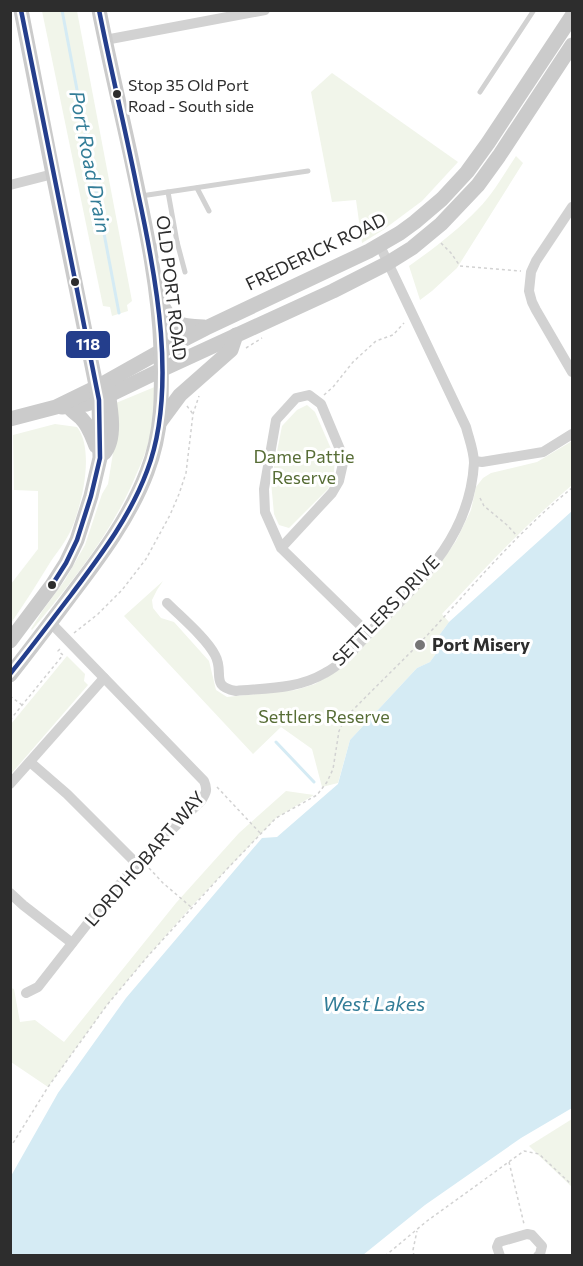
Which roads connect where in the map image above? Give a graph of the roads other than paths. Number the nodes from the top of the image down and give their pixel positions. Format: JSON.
{"nodes":[{"id":1,"x":21,"y":10,"type":"edge"},
{"id":2,"x":99,"y":10,"type":"edge"},
{"id":3,"x":265,"y":10,"type":"edge"},
{"id":4,"x":534,"y":10,"type":"edge"},
{"id":5,"x":573,"y":16,"type":"edge"},
{"id":6,"x":105,"y":40,"type":"junction"},
{"id":7,"x":573,"y":45,"type":"edge"},
{"id":8,"x":480,"y":92,"type":"dead end"},
{"id":9,"x":308,"y":171,"type":"dead end"},
{"id":10,"x":53,"y":174,"type":"junction"},
{"id":11,"x":10,"y":185,"type":"edge"},
{"id":12,"x":197,"y":188,"type":"junction"},
{"id":13,"x":168,"y":192,"type":"junction"},
{"id":14,"x":139,"y":196,"type":"junction"},
{"id":15,"x":573,"y":207,"type":"edge"},
{"id":16,"x":209,"y":211,"type":"dead end"},
{"id":17,"x":177,"y":242,"type":"junction"},
{"id":18,"x":380,"y":246,"type":"junction"},
{"id":19,"x":149,"y":247,"type":"junction"},
{"id":20,"x":388,"y":263,"type":"junction"},
{"id":21,"x":185,"y":272,"type":"dead end"},
{"id":22,"x":156,"y":293,"type":"junction"},
{"id":23,"x":206,"y":327,"type":"junction"},
{"id":24,"x":236,"y":335,"type":"junction"},
{"id":25,"x":161,"y":351,"type":"junction"},
{"id":26,"x":163,"y":369,"type":"junction"},
{"id":27,"x":573,"y":372,"type":"edge"},
{"id":28,"x":103,"y":391,"type":"junction"},
{"id":29,"x":63,"y":407,"type":"junction"},
{"id":30,"x":10,"y":419,"type":"edge"},
{"id":31,"x":160,"y":422,"type":"junction"},
{"id":32,"x":573,"y":434,"type":"edge"},
{"id":33,"x":100,"y":458,"type":"junction"},
{"id":34,"x":474,"y":461,"type":"junction"},
{"id":35,"x":281,"y":548,"type":"junction"},
{"id":36,"x":167,"y":603,"type":"dead end"},
{"id":37,"x":50,"y":622,"type":"junction"},
{"id":38,"x":368,"y":633,"type":"junction"},
{"id":39,"x":10,"y":640,"type":"edge"},
{"id":40,"x":10,"y":675,"type":"edge"},
{"id":41,"x":104,"y":678,"type":"junction"},
{"id":42,"x":30,"y":762,"type":"junction"},
{"id":43,"x":10,"y":784,"type":"edge"},
{"id":44,"x":140,"y":861,"type":"junction"},
{"id":45,"x":10,"y":893,"type":"edge"},
{"id":46,"x":72,"y":943,"type":"junction"},
{"id":47,"x":26,"y":993,"type":"dead end"},
{"id":48,"x":500,"y":1256,"type":"edge"},
{"id":49,"x":538,"y":1256,"type":"edge"}],
"edges":[{"from":1,"to":10,"type":"main road"},
{"from":2,"to":6,"type":"main road","name":"OLD PORT ROAD"},
{"from":3,"to":6,"type":"street"},
{"from":4,"to":8,"type":"lane"},
{"from":5,"to":18,"type":"main road","name":"FREDERICK ROAD"},
{"from":6,"to":14,"type":"main road","name":"OLD PORT ROAD"},
{"from":7,"to":20,"type":"main road"},
{"from":9,"to":12,"type":"lane"},
{"from":10,"to":11,"type":"street"},
{"from":10,"to":28,"type":"main road"},
{"from":12,"to":13,"type":"lane"},
{"from":12,"to":16,"type":"lane"},
{"from":13,"to":14,"type":"lane"},
{"from":13,"to":17,"type":"lane"},
{"from":14,"to":19,"type":"main road","name":"OLD PORT ROAD"},
{"from":15,"to":27,"type":"street"},
{"from":17,"to":19,"type":"lane"},
{"from":17,"to":21,"type":"lane"},
{"from":18,"to":20,"type":"street","name":"SETTLERS DRIVE"},
{"from":18,"to":23,"type":"main road","name":"FREDERICK ROAD"},
{"from":19,"to":22,"type":"main road","name":"OLD PORT ROAD"},
{"from":20,"to":24,"type":"main road"},
{"from":20,"to":34,"type":"street","name":"SETTLERS DRIVE"},
{"from":22,"to":23,"type":"main road"},
{"from":22,"to":25,"type":"main road","name":"OLD PORT ROAD"},
{"from":23,"to":25,"type":"main road","name":"FREDERICK ROAD"},
{"from":24,"to":26,"type":"main road"},
{"from":24,"to":31,"type":"main road"},
{"from":25,"to":26,"type":"main road","name":"OLD PORT ROAD"},
{"from":25,"to":28,"type":"main road","name":"FREDERICK ROAD"},
{"from":26,"to":28,"type":"main road"},
{"from":26,"to":31,"type":"main road","name":"OLD PORT ROAD"},
{"from":28,"to":29,"type":"main road"},
{"from":28,"to":33,"type":"main road"},
{"from":29,"to":30,"type":"main road"},
{"from":29,"to":33,"type":"main road"},
{"from":31,"to":37,"type":"main road","name":"OLD PORT ROAD"},
{"from":32,"to":34,"type":"street"},
{"from":33,"to":39,"type":"main road"},
{"from":34,"to":38,"type":"street","name":"SETTLERS DRIVE"},
{"from":35,"to":35,"type":"street"},
{"from":35,"to":38,"type":"street"},
{"from":36,"to":38,"type":"street","name":"SETTLERS DRIVE"},
{"from":37,"to":40,"type":"main road","name":"OLD PORT ROAD"},
{"from":37,"to":41,"type":"street","name":"LORD HOBART WAY"},
{"from":41,"to":42,"type":"street"},
{"from":41,"to":44,"type":"street","name":"LORD HOBART WAY"},
{"from":42,"to":43,"type":"street"},
{"from":42,"to":44,"type":"street"},
{"from":44,"to":46,"type":"street","name":"LORD HOBART WAY"},
{"from":45,"to":46,"type":"street"},
{"from":46,"to":47,"type":"street","name":"LORD HOBART WAY"},
{"from":48,"to":49,"type":"street"}]}
